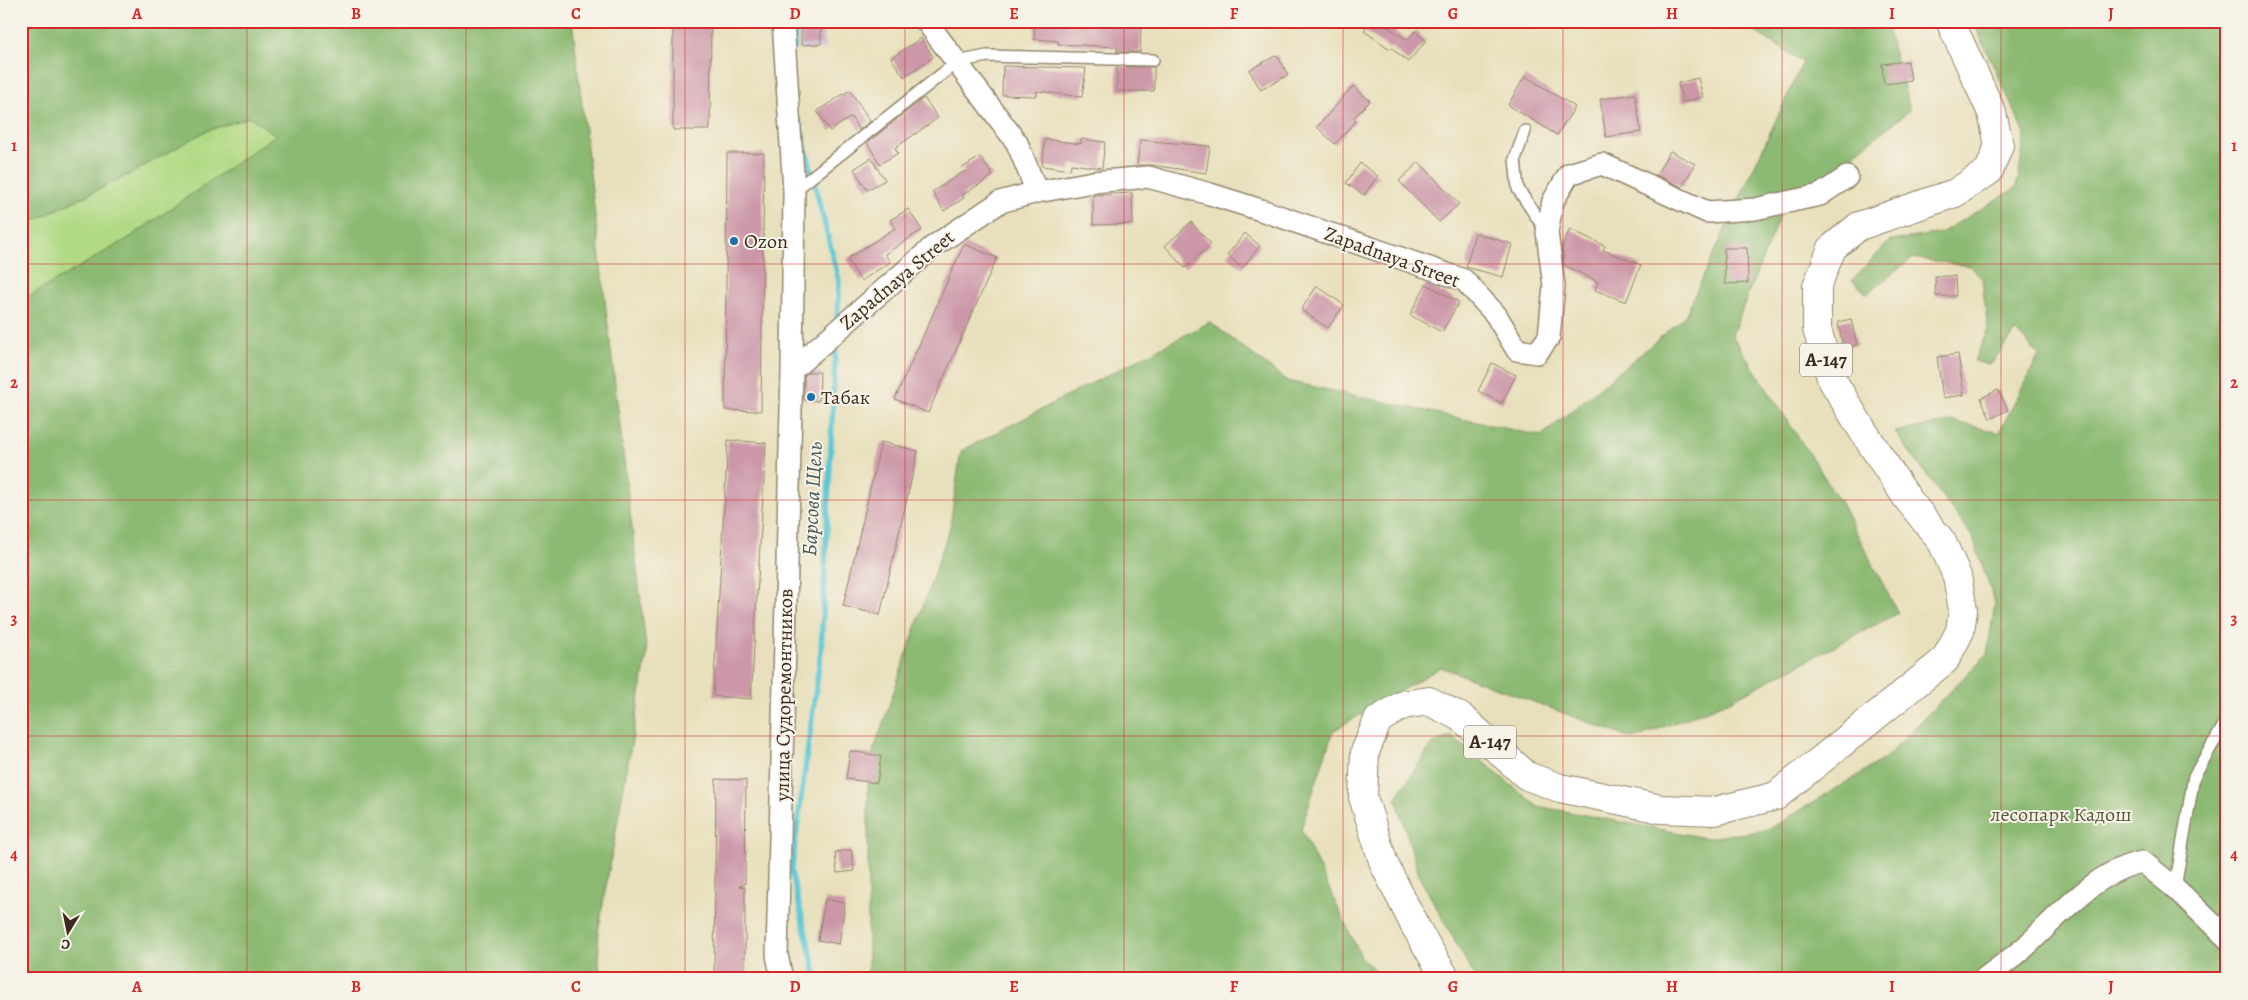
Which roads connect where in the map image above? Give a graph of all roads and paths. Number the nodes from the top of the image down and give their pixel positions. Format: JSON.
{"nodes":[{"id":1,"x":783,"y":21,"type":"edge"},
{"id":2,"x":926,"y":21,"type":"edge"},
{"id":3,"x":1950,"y":21,"type":"edge"},
{"id":4,"x":1153,"y":60,"type":"dead end"},
{"id":5,"x":958,"y":62,"type":"junction"},
{"id":6,"x":1525,"y":131,"type":"dead end"},
{"id":7,"x":1847,"y":177,"type":"dead end"},
{"id":8,"x":794,"y":191,"type":"junction"},
{"id":9,"x":1037,"y":192,"type":"junction"},
{"id":10,"x":1547,"y":232,"type":"junction"},
{"id":11,"x":792,"y":370,"type":"junction"},
{"id":12,"x":2227,"y":720,"type":"edge"},
{"id":13,"x":2175,"y":888,"type":"junction"},
{"id":14,"x":2227,"y":938,"type":"edge"},
{"id":15,"x":782,"y":979,"type":"edge"},
{"id":16,"x":1446,"y":979,"type":"edge"},
{"id":17,"x":1984,"y":979,"type":"edge"}],
"edges":[{"from":1,"to":8,"type":"street","name":"улица Судоремонтников"},
{"from":2,"to":5,"type":"street"},
{"from":3,"to":16,"type":"highway","number":"А-147"},
{"from":4,"to":5,"type":"lane"},
{"from":5,"to":8,"type":"lane"},
{"from":5,"to":9,"type":"street"},
{"from":6,"to":10,"type":"lane"},
{"from":7,"to":10,"type":"street","name":"Zapadnaya Street"},
{"from":8,"to":11,"type":"street","name":"улица Судоремонтников"},
{"from":9,"to":10,"type":"street","name":"Zapadnaya Street"},
{"from":9,"to":11,"type":"street","name":"Zapadnaya Street"},
{"from":11,"to":15,"type":"street","name":"улица Судоремонтников"},
{"from":12,"to":13,"type":"lane"},
{"from":13,"to":14,"type":"street"},
{"from":13,"to":17,"type":"street"}]}
